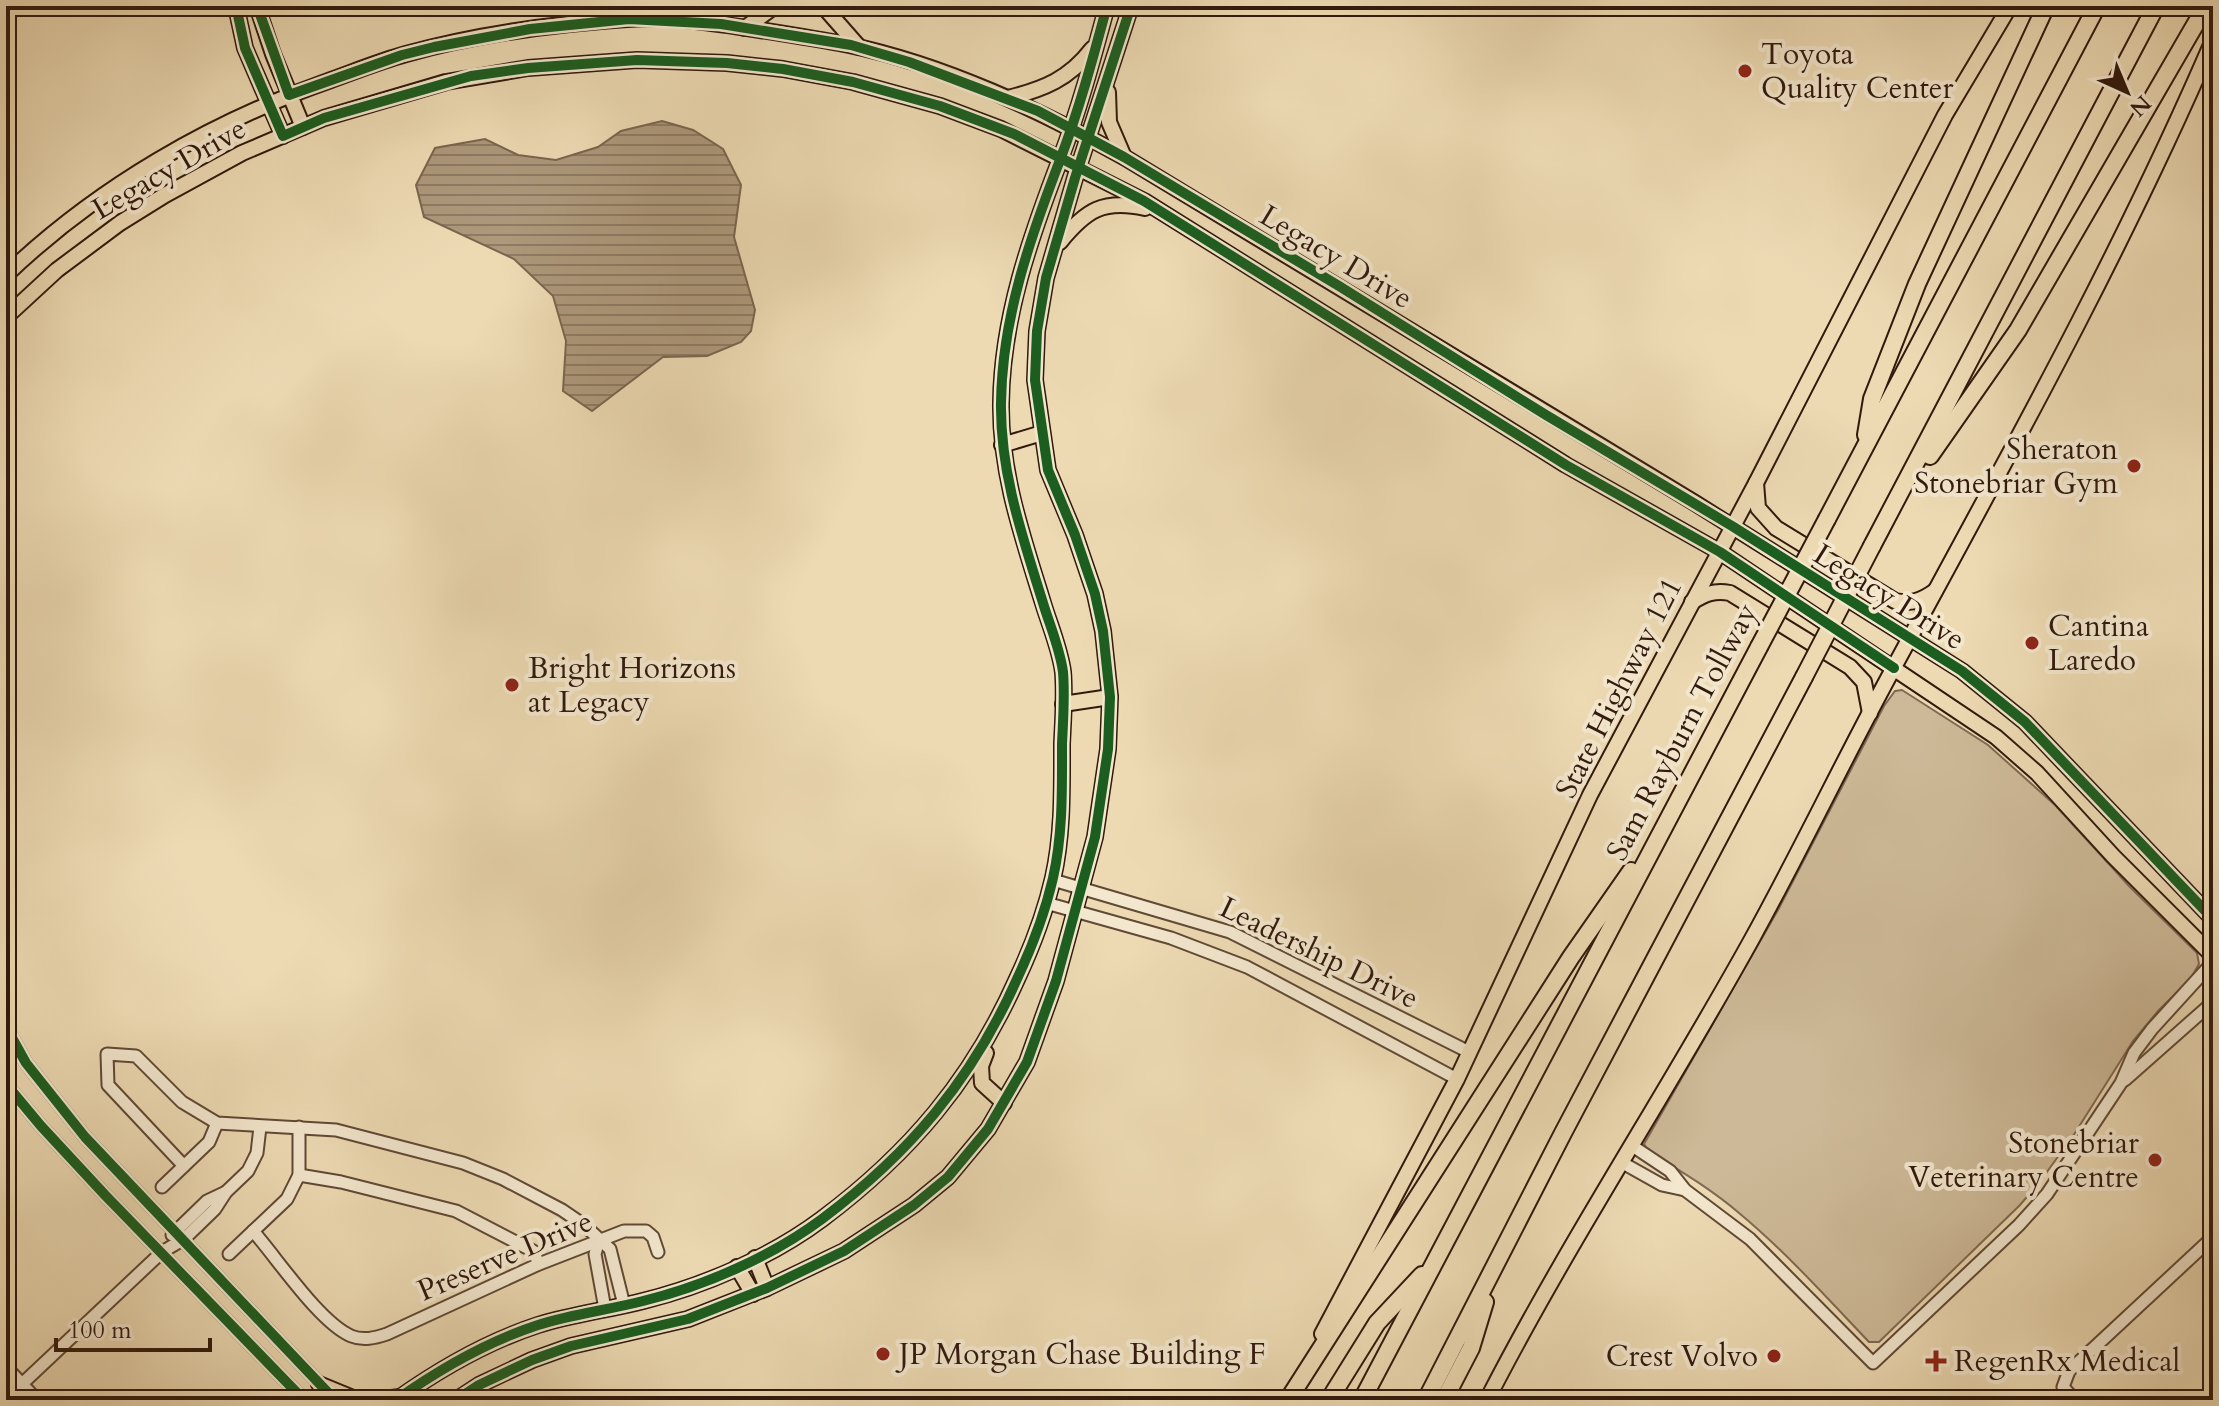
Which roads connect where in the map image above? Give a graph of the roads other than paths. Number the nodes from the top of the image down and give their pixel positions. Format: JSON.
{"nodes":[{"id":1,"x":236,"y":6,"type":"edge"},
{"id":2,"x":257,"y":6,"type":"edge"},
{"id":3,"x":775,"y":6,"type":"edge"},
{"id":4,"x":823,"y":6,"type":"edge"},
{"id":5,"x":1107,"y":6,"type":"edge"},
{"id":6,"x":1131,"y":6,"type":"edge"},
{"id":7,"x":2010,"y":6,"type":"edge"},
{"id":8,"x":2046,"y":6,"type":"edge"},
{"id":9,"x":2097,"y":6,"type":"edge"},
{"id":10,"x":2156,"y":6,"type":"edge"},
{"id":11,"x":2206,"y":6,"type":"edge"},
{"id":12,"x":745,"y":28,"type":"junction"},
{"id":13,"x":2213,"y":40,"type":"edge"},
{"id":14,"x":1097,"y":42,"type":"junction"},
{"id":15,"x":859,"y":48,"type":"junction"},
{"id":16,"x":1110,"y":72,"type":"junction"},
{"id":17,"x":289,"y":95,"type":"junction"},
{"id":18,"x":1008,"y":98,"type":"junction"},
{"id":19,"x":269,"y":104,"type":"junction"},
{"id":20,"x":303,"y":127,"type":"junction"},
{"id":21,"x":1070,"y":128,"type":"junction"},
{"id":22,"x":283,"y":136,"type":"junction"},
{"id":23,"x":1089,"y":138,"type":"junction"},
{"id":24,"x":1124,"y":157,"type":"junction"},
{"id":25,"x":1060,"y":158,"type":"junction"},
{"id":26,"x":1079,"y":167,"type":"junction"},
{"id":27,"x":1158,"y":210,"type":"junction"},
{"id":28,"x":1055,"y":248,"type":"junction"},
{"id":29,"x":6,"y":275,"type":"edge"},
{"id":30,"x":6,"y":317,"type":"edge"},
{"id":31,"x":1042,"y":433,"type":"junction"},
{"id":32,"x":1002,"y":445,"type":"junction"},
{"id":33,"x":1863,"y":450,"type":"junction"},
{"id":34,"x":1756,"y":483,"type":"junction"},
{"id":35,"x":1898,"y":499,"type":"junction"},
{"id":36,"x":1732,"y":526,"type":"junction"},
{"id":37,"x":1720,"y":552,"type":"junction"},
{"id":38,"x":1937,"y":590,"type":"junction"},
{"id":39,"x":1692,"y":602,"type":"junction"},
{"id":40,"x":1911,"y":638,"type":"junction"},
{"id":41,"x":1894,"y":668,"type":"junction"},
{"id":42,"x":1110,"y":697,"type":"junction"},
{"id":43,"x":1063,"y":704,"type":"junction"},
{"id":44,"x":1870,"y":713,"type":"junction"},
{"id":45,"x":1669,"y":818,"type":"junction"},
{"id":46,"x":1053,"y":880,"type":"junction"},
{"id":47,"x":1082,"y":889,"type":"junction"},
{"id":48,"x":1046,"y":903,"type":"junction"},
{"id":49,"x":1077,"y":911,"type":"junction"},
{"id":50,"x":2213,"y":919,"type":"edge"},
{"id":51,"x":2213,"y":956,"type":"edge"},
{"id":52,"x":2213,"y":962,"type":"edge"},
{"id":53,"x":2213,"y":1002,"type":"edge"},
{"id":54,"x":1006,"y":1004,"type":"junction"},
{"id":55,"x":8,"y":1034,"type":"edge"},
{"id":56,"x":1469,"y":1052,"type":"junction"},
{"id":57,"x":1457,"y":1079,"type":"junction"},
{"id":58,"x":2121,"y":1083,"type":"junction"},
{"id":59,"x":6,"y":1084,"type":"edge"},
{"id":60,"x":1004,"y":1103,"type":"junction"},
{"id":61,"x":217,"y":1123,"type":"junction"},
{"id":62,"x":260,"y":1127,"type":"junction"},
{"id":63,"x":299,"y":1127,"type":"junction"},
{"id":64,"x":1631,"y":1145,"type":"junction"},
{"id":65,"x":1621,"y":1162,"type":"junction"},
{"id":66,"x":184,"y":1166,"type":"junction"},
{"id":67,"x":299,"y":1175,"type":"junction"},
{"id":68,"x":162,"y":1187,"type":"dead end"},
{"id":69,"x":1685,"y":1190,"type":"junction"},
{"id":70,"x":253,"y":1231,"type":"junction"},
{"id":71,"x":180,"y":1234,"type":"junction"},
{"id":72,"x":2213,"y":1237,"type":"edge"},
{"id":73,"x":599,"y":1240,"type":"junction"},
{"id":74,"x":162,"y":1252,"type":"junction"},
{"id":75,"x":658,"y":1252,"type":"dead end"},
{"id":76,"x":229,"y":1254,"type":"dead end"},
{"id":77,"x":755,"y":1258,"type":"junction"},
{"id":78,"x":1499,"y":1258,"type":"junction"},
{"id":79,"x":1437,"y":1259,"type":"junction"},
{"id":80,"x":539,"y":1264,"type":"junction"},
{"id":81,"x":737,"y":1267,"type":"junction"},
{"id":82,"x":767,"y":1288,"type":"junction"},
{"id":83,"x":753,"y":1294,"type":"junction"},
{"id":84,"x":624,"y":1305,"type":"junction"},
{"id":85,"x":605,"y":1309,"type":"junction"},
{"id":86,"x":617,"y":1335,"type":"junction"},
{"id":87,"x":6,"y":1367,"type":"edge"},
{"id":88,"x":22,"y":1384,"type":"junction"},
{"id":89,"x":319,"y":1384,"type":"junction"},
{"id":90,"x":6,"y":1399,"type":"edge"},
{"id":91,"x":398,"y":1399,"type":"edge"},
{"id":92,"x":37,"y":1400,"type":"edge"},
{"id":93,"x":304,"y":1400,"type":"edge"},
{"id":94,"x":335,"y":1400,"type":"edge"},
{"id":95,"x":358,"y":1400,"type":"edge"},
{"id":96,"x":374,"y":1400,"type":"edge"},
{"id":97,"x":456,"y":1400,"type":"edge"},
{"id":98,"x":1287,"y":1400,"type":"edge"},
{"id":99,"x":1329,"y":1400,"type":"edge"},
{"id":100,"x":1362,"y":1400,"type":"edge"},
{"id":101,"x":1426,"y":1400,"type":"edge"},
{"id":102,"x":1444,"y":1400,"type":"edge"},
{"id":103,"x":1487,"y":1400,"type":"edge"},
{"id":104,"x":2075,"y":1400,"type":"edge"}],
"edges":[{"from":1,"to":19,"type":"main road"},
{"from":2,"to":17,"type":"main road"},
{"from":3,"to":12,"type":"main road"},
{"from":4,"to":15,"type":"main road"},
{"from":5,"to":14,"type":"main road"},
{"from":6,"to":16,"type":"main road"},
{"from":7,"to":34,"type":"main road","name":"State Highway 121"},
{"from":8,"to":33,"type":"highway"},
{"from":9,"to":33,"type":"highway","name":"Sam Rayburn Tollway"},
{"from":10,"to":35,"type":"highway"},
{"from":11,"to":35,"type":"highway"},
{"from":12,"to":15,"type":"main road","name":"Legacy Drive"},
{"from":12,"to":17,"type":"main road","name":"Legacy Drive"},
{"from":13,"to":38,"type":"main road"},
{"from":14,"to":18,"type":"main road"},
{"from":14,"to":21,"type":"main road"},
{"from":15,"to":18,"type":"main road","name":"Legacy Drive"},
{"from":16,"to":23,"type":"main road"},
{"from":16,"to":24,"type":"main road"},
{"from":17,"to":19,"type":"main road","name":"Legacy Drive"},
{"from":17,"to":20,"type":"main road"},
{"from":18,"to":21,"type":"main road","name":"Legacy Drive"},
{"from":19,"to":22,"type":"main road"},
{"from":19,"to":29,"type":"main road","name":"Legacy Drive"},
{"from":20,"to":22,"type":"main road","name":"Legacy Drive"},
{"from":20,"to":25,"type":"main road","name":"Legacy Drive"},
{"from":21,"to":23,"type":"main road","name":"Legacy Drive"},
{"from":21,"to":25,"type":"main road"},
{"from":22,"to":30,"type":"main road","name":"Legacy Drive"},
{"from":23,"to":24,"type":"main road","name":"Legacy Drive"},
{"from":23,"to":26,"type":"main road"},
{"from":24,"to":36,"type":"main road","name":"Legacy Drive"},
{"from":25,"to":26,"type":"main road","name":"Legacy Drive"},
{"from":25,"to":32,"type":"main road"},
{"from":26,"to":27,"type":"main road","name":"Legacy Drive"},
{"from":26,"to":28,"type":"main road"},
{"from":27,"to":28,"type":"main road"},
{"from":27,"to":37,"type":"main road","name":"Legacy Drive"},
{"from":28,"to":31,"type":"main road"},
{"from":31,"to":32,"type":"main road"},
{"from":31,"to":42,"type":"main road"},
{"from":32,"to":43,"type":"main road"},
{"from":33,"to":45,"type":"highway","name":"Sam Rayburn Tollway","bridge":true},
{"from":34,"to":36,"type":"main road","name":"State Highway 121"},
{"from":34,"to":38,"type":"main road"},
{"from":35,"to":78,"type":"highway","bridge":true},
{"from":36,"to":37,"type":"main road","name":"State Highway 121"},
{"from":36,"to":40,"type":"main road","name":"Legacy Drive"},
{"from":37,"to":39,"type":"main road","name":"State Highway 121"},
{"from":37,"to":41,"type":"main road","name":"Legacy Drive"},
{"from":38,"to":40,"type":"main road"},
{"from":39,"to":44,"type":"main road"},
{"from":39,"to":56,"type":"main road","name":"State Highway 121"},
{"from":40,"to":41,"type":"main road"},
{"from":40,"to":50,"type":"main road","name":"Legacy Drive"},
{"from":41,"to":44,"type":"main road"},
{"from":41,"to":51,"type":"main road","name":"Legacy Drive"},
{"from":42,"to":43,"type":"main road"},
{"from":42,"to":47,"type":"main road"},
{"from":43,"to":46,"type":"main road"},
{"from":44,"to":64,"type":"main road"},
{"from":45,"to":79,"type":"highway","name":"Sam Rayburn Tollway"},
{"from":45,"to":98,"type":"highway"},
{"from":46,"to":47,"type":"street","name":"Leadership Drive"},
{"from":46,"to":48,"type":"main road"},
{"from":47,"to":49,"type":"main road"},
{"from":47,"to":56,"type":"street","name":"Leadership Drive"},
{"from":48,"to":49,"type":"street","name":"Leadership Drive"},
{"from":48,"to":54,"type":"main road"},
{"from":49,"to":57,"type":"street","name":"Leadership Drive"},
{"from":49,"to":60,"type":"main road"},
{"from":52,"to":58,"type":"street"},
{"from":53,"to":58,"type":"street"},
{"from":54,"to":60,"type":"main road"},
{"from":54,"to":77,"type":"main road"},
{"from":55,"to":71,"type":"street"},
{"from":56,"to":57,"type":"main road","name":"State Highway 121"},
{"from":57,"to":98,"type":"main road","name":"State Highway 121"},
{"from":58,"to":69,"type":"street"},
{"from":59,"to":74,"type":"street"},
{"from":60,"to":82,"type":"main road"},
{"from":61,"to":62,"type":"street"},
{"from":61,"to":66,"type":"street"},
{"from":61,"to":66,"type":"street"},
{"from":62,"to":63,"type":"street"},
{"from":62,"to":71,"type":"street"},
{"from":63,"to":67,"type":"street"},
{"from":63,"to":73,"type":"street"},
{"from":64,"to":65,"type":"main road"},
{"from":64,"to":69,"type":"street"},
{"from":65,"to":69,"type":"street"},
{"from":65,"to":103,"type":"main road"},
{"from":66,"to":68,"type":"street"},
{"from":67,"to":70,"type":"street"},
{"from":67,"to":80,"type":"street"},
{"from":70,"to":76,"type":"street"},
{"from":70,"to":80,"type":"street","name":"Preserve Drive"},
{"from":71,"to":74,"type":"street"},
{"from":71,"to":89,"type":"street"},
{"from":72,"to":104,"type":"street"},
{"from":73,"to":75,"type":"street","name":"Preserve Drive"},
{"from":73,"to":80,"type":"street","name":"Preserve Drive"},
{"from":73,"to":84,"type":"street"},
{"from":73,"to":85,"type":"street"},
{"from":74,"to":88,"type":"street"},
{"from":74,"to":93,"type":"street"},
{"from":77,"to":81,"type":"main road"},
{"from":77,"to":82,"type":"main road"},
{"from":78,"to":101,"type":"highway"},
{"from":78,"to":102,"type":"highway"},
{"from":79,"to":99,"type":"highway"},
{"from":79,"to":100,"type":"highway","name":"Sam Rayburn Tollway"},
{"from":81,"to":83,"type":"main road"},
{"from":81,"to":84,"type":"main road"},
{"from":82,"to":83,"type":"main road"},
{"from":83,"to":86,"type":"main road"},
{"from":84,"to":85,"type":"main road"},
{"from":84,"to":86,"type":"main road"},
{"from":85,"to":86,"type":"main road"},
{"from":85,"to":91,"type":"main road"},
{"from":86,"to":97,"type":"main road"},
{"from":87,"to":88,"type":"street"},
{"from":88,"to":90,"type":"street"},
{"from":88,"to":92,"type":"street"},
{"from":89,"to":94,"type":"street"},
{"from":89,"to":95,"type":"main road"},
{"from":91,"to":96,"type":"main road"}]}
